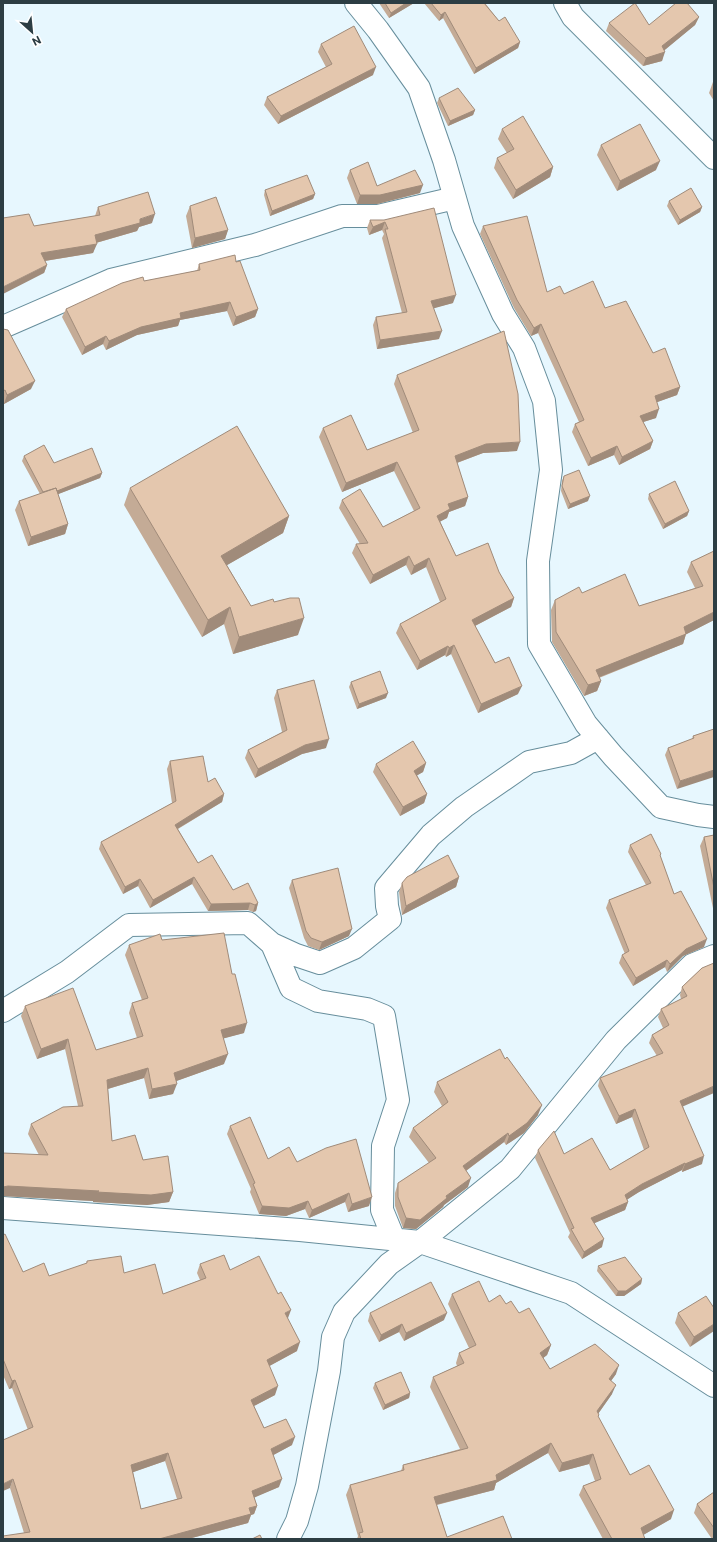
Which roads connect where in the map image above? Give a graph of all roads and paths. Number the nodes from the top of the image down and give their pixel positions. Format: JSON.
{"nodes":[{"id":1,"x":356,"y":3,"type":"edge"},
{"id":2,"x":565,"y":3,"type":"edge"},
{"id":3,"x":714,"y":158,"type":"edge"},
{"id":4,"x":455,"y":198,"type":"junction"},
{"id":5,"x":3,"y":327,"type":"edge"},
{"id":6,"x":598,"y":738,"type":"junction"},
{"id":7,"x":714,"y":817,"type":"edge"},
{"id":8,"x":272,"y":944,"type":"junction"},
{"id":9,"x":714,"y":956,"type":"edge"},
{"id":10,"x":3,"y":1011,"type":"edge"},
{"id":11,"x":3,"y":1208,"type":"edge"},
{"id":12,"x":394,"y":1239,"type":"junction"},
{"id":13,"x":420,"y":1242,"type":"junction"},
{"id":14,"x":714,"y":1386,"type":"edge"},
{"id":15,"x":288,"y":1539,"type":"edge"}],
"edges":[{"from":1,"to":4,"type":"street"},
{"from":2,"to":3,"type":"street"},
{"from":4,"to":5,"type":"street"},
{"from":4,"to":6,"type":"street"},
{"from":6,"to":7,"type":"street"},
{"from":6,"to":8,"type":"street"},
{"from":8,"to":10,"type":"street"},
{"from":8,"to":12,"type":"street"},
{"from":9,"to":13,"type":"street"},
{"from":11,"to":12,"type":"street"},
{"from":12,"to":13,"type":"street"},
{"from":13,"to":14,"type":"street"},
{"from":13,"to":15,"type":"street"}]}
